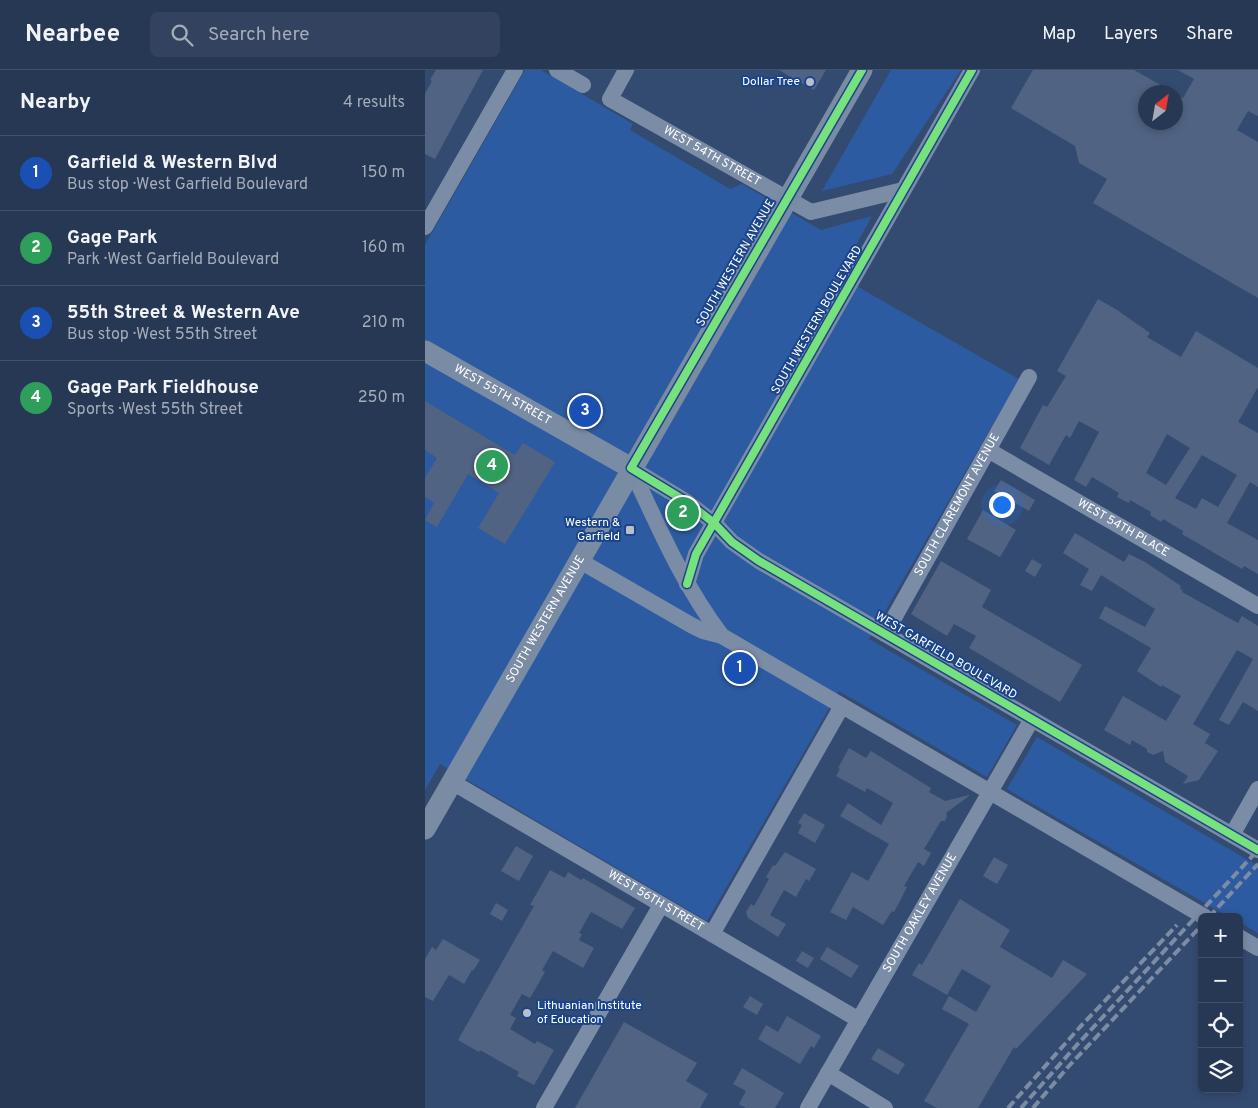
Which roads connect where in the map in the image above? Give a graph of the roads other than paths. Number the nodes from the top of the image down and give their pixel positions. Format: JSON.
{"nodes":[{"id":1,"x":515,"y":70,"type":"edge"},
{"id":2,"x":557,"y":70,"type":"edge"},
{"id":3,"x":626,"y":70,"type":"edge"},
{"id":4,"x":862,"y":70,"type":"edge"},
{"id":5,"x":972,"y":70,"type":"edge"},
{"id":6,"x":583,"y":85,"type":"dead end"},
{"id":7,"x":903,"y":190,"type":"junction"},
{"id":8,"x":787,"y":199,"type":"junction"},
{"id":9,"x":425,"y":227,"type":"edge"},
{"id":10,"x":425,"y":351,"type":"edge"},
{"id":11,"x":1029,"y":377,"type":"dead end"},
{"id":12,"x":988,"y":450,"type":"junction"},
{"id":13,"x":631,"y":468,"type":"junction"},
{"id":14,"x":714,"y":523,"type":"junction"},
{"id":15,"x":580,"y":561,"type":"junction"},
{"id":16,"x":687,"y":584,"type":"junction"},
{"id":17,"x":1258,"y":606,"type":"edge"},
{"id":18,"x":885,"y":634,"type":"junction"},
{"id":19,"x":721,"y":636,"type":"junction"},
{"id":20,"x":842,"y":706,"type":"junction"},
{"id":21,"x":1032,"y":719,"type":"junction"},
{"id":22,"x":452,"y":782,"type":"junction"},
{"id":23,"x":1258,"y":789,"type":"edge"},
{"id":24,"x":990,"y":792,"type":"junction"},
{"id":25,"x":425,"y":829,"type":"edge"},
{"id":26,"x":1232,"y":835,"type":"junction"},
{"id":27,"x":1258,"y":850,"type":"edge"},
{"id":28,"x":661,"y":904,"type":"junction"},
{"id":29,"x":1198,"y":913,"type":"edge"},
{"id":30,"x":712,"y":934,"type":"junction"},
{"id":31,"x":1243,"y":939,"type":"edge"},
{"id":32,"x":1258,"y":948,"type":"edge"},
{"id":33,"x":859,"y":1020,"type":"junction"},
{"id":34,"x":829,"y":1073,"type":"junction"},
{"id":35,"x":544,"y":1108,"type":"edge"},
{"id":36,"x":808,"y":1108,"type":"edge"},
{"id":37,"x":885,"y":1108,"type":"edge"}],
"edges":[{"from":1,"to":9,"type":"street"},
{"from":2,"to":6,"type":"street"},
{"from":3,"to":8,"type":"street","name":"WEST 54TH STREET"},
{"from":4,"to":8,"type":"main road","name":"SOUTH WESTERN AVENUE"},
{"from":5,"to":7,"type":"street","name":"SOUTH WESTERN BOULEVARD"},
{"from":7,"to":8,"type":"street","name":"WEST 54TH STREET"},
{"from":7,"to":14,"type":"street","name":"SOUTH WESTERN BOULEVARD"},
{"from":8,"to":13,"type":"main road","name":"SOUTH WESTERN AVENUE"},
{"from":10,"to":13,"type":"main road","name":"WEST 55TH STREET"},
{"from":11,"to":12,"type":"street","name":"SOUTH CLAREMONT AVENUE"},
{"from":12,"to":17,"type":"street","name":"WEST 54TH PLACE"},
{"from":12,"to":18,"type":"street","name":"SOUTH CLAREMONT AVENUE"},
{"from":13,"to":14,"type":"street","name":"WEST GARFIELD BOULEVARD"},
{"from":13,"to":15,"type":"main road","name":"SOUTH WESTERN AVENUE"},
{"from":13,"to":16,"type":"street"},
{"from":14,"to":16,"type":"street","name":"SOUTH WESTERN BOULEVARD"},
{"from":14,"to":18,"type":"street","name":"WEST GARFIELD BOULEVARD"},
{"from":15,"to":19,"type":"street"},
{"from":15,"to":22,"type":"main road","name":"SOUTH WESTERN AVENUE"},
{"from":16,"to":19,"type":"street"},
{"from":18,"to":21,"type":"street","name":"WEST GARFIELD BOULEVARD"},
{"from":19,"to":20,"type":"street"},
{"from":20,"to":24,"type":"street"},
{"from":20,"to":30,"type":"street"},
{"from":21,"to":24,"type":"street","name":"SOUTH OAKLEY AVENUE"},
{"from":21,"to":26,"type":"street","name":"WEST GARFIELD BOULEVARD"},
{"from":22,"to":25,"type":"main road","name":"SOUTH WESTERN AVENUE"},
{"from":22,"to":28,"type":"street","name":"WEST 56TH STREET"},
{"from":23,"to":26,"type":"street"},
{"from":24,"to":29,"type":"street"},
{"from":24,"to":33,"type":"street","name":"SOUTH OAKLEY AVENUE"},
{"from":26,"to":27,"type":"street","name":"WEST GARFIELD BOULEVARD"},
{"from":28,"to":30,"type":"street","name":"WEST 56TH STREET"},
{"from":28,"to":35,"type":"street"},
{"from":30,"to":33,"type":"street","name":"WEST 56TH STREET"},
{"from":31,"to":32,"type":"street"},
{"from":33,"to":34,"type":"street","name":"SOUTH OAKLEY AVENUE"},
{"from":34,"to":36,"type":"street","name":"SOUTH OAKLEY AVENUE"},
{"from":34,"to":37,"type":"street"}]}
